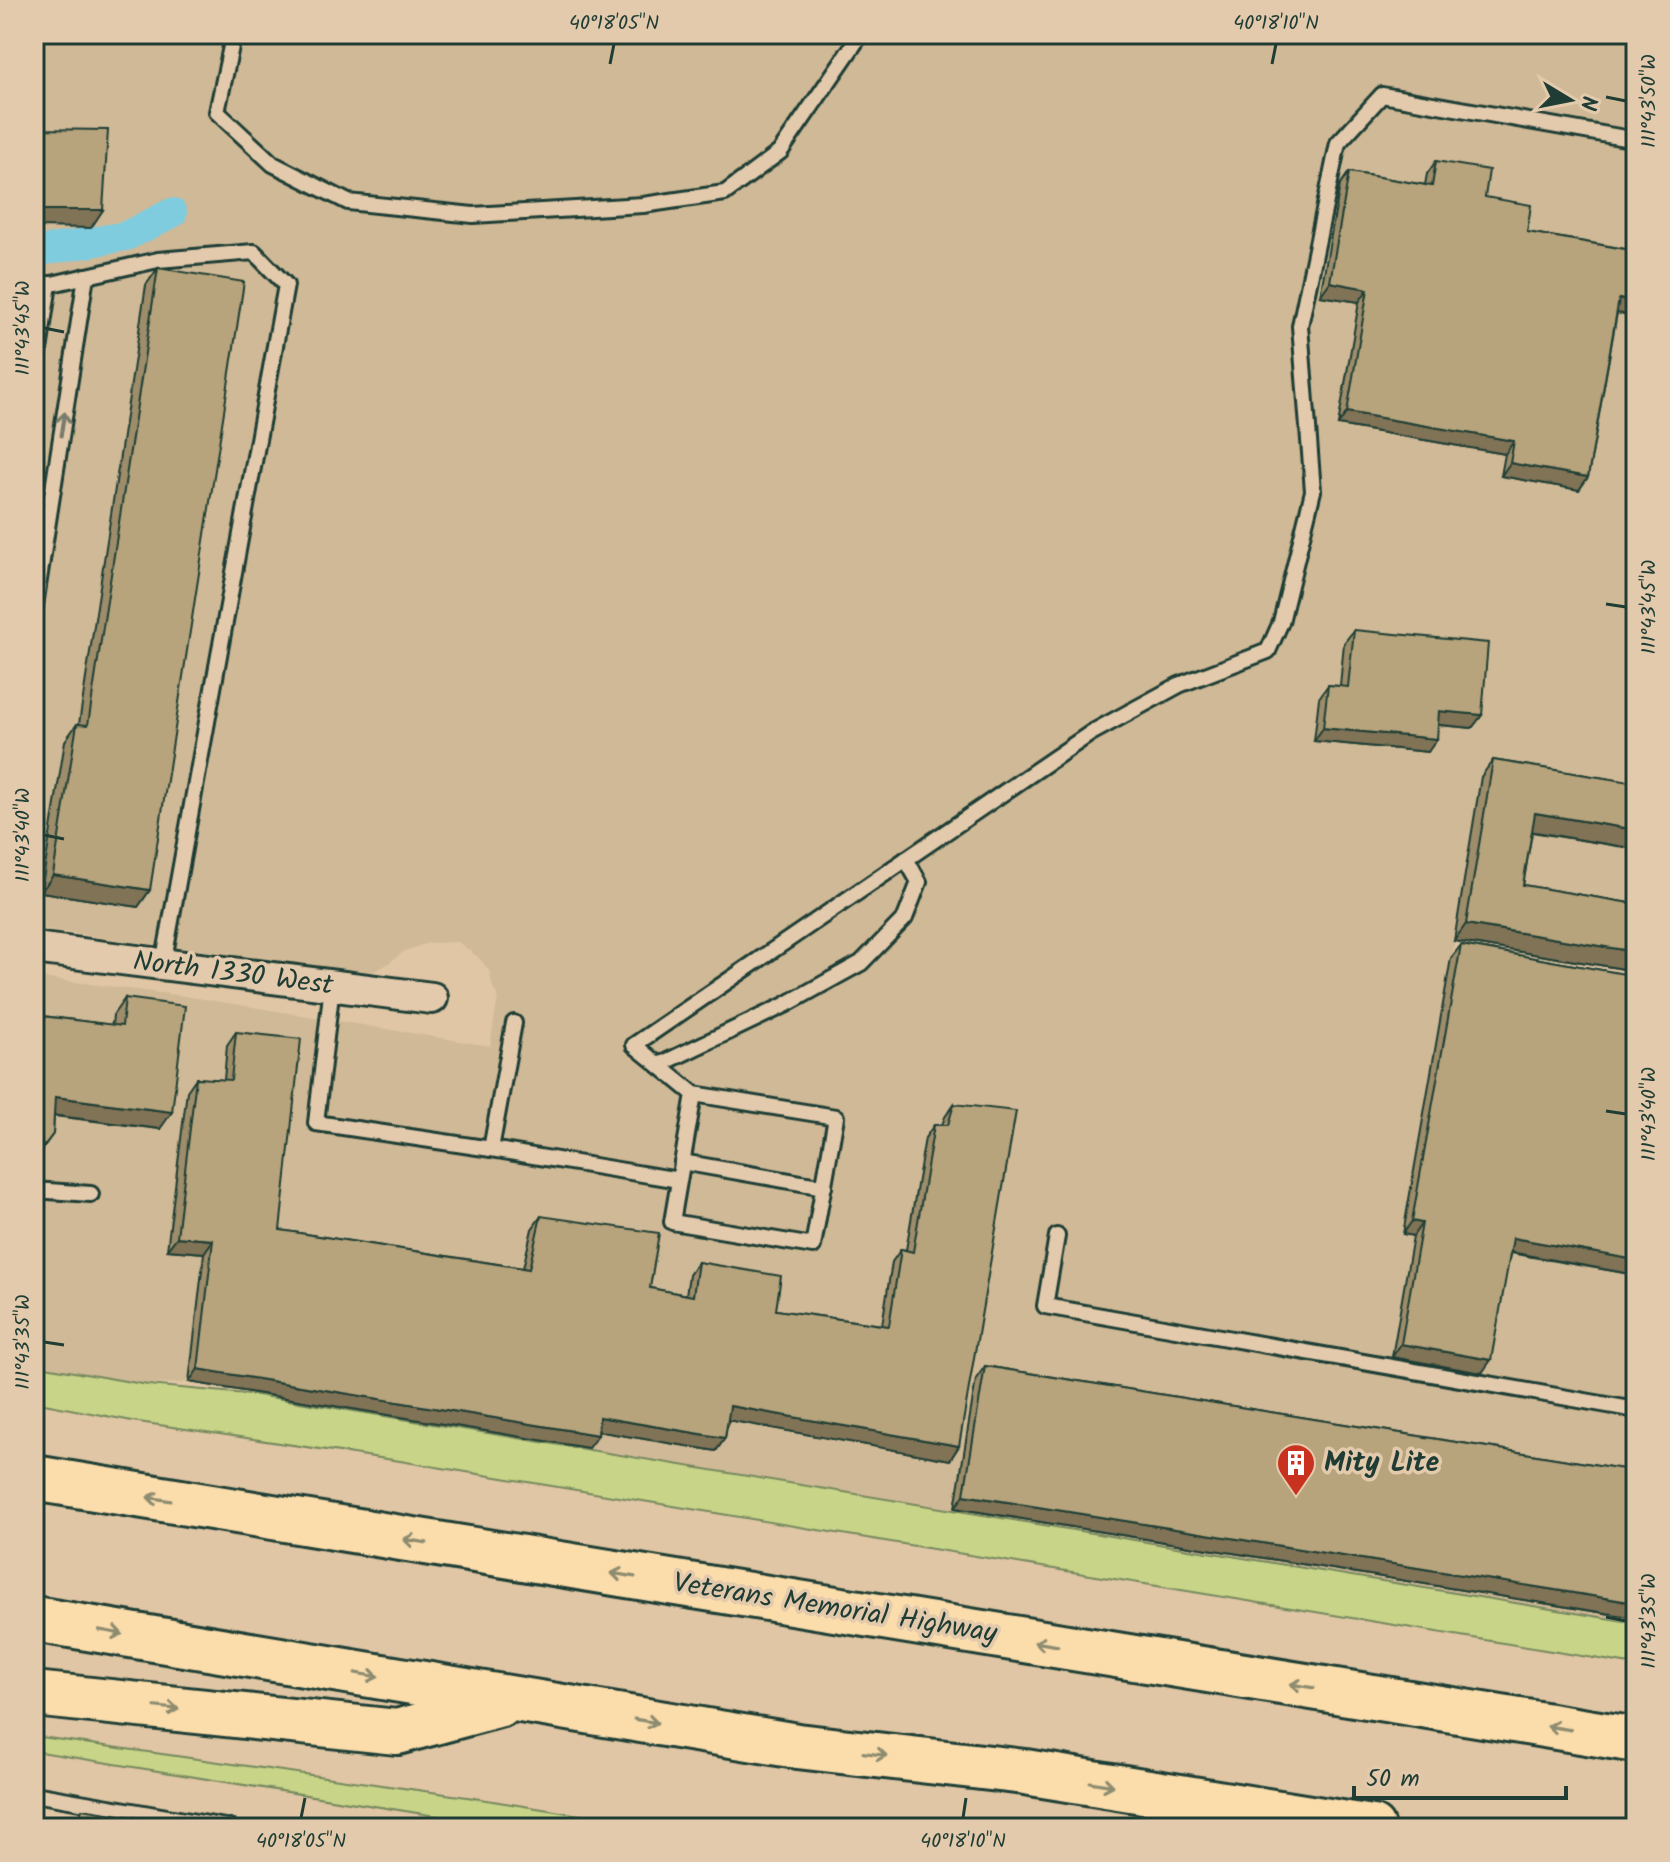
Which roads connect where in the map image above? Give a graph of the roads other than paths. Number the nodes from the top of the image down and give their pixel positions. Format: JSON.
{"nodes":[{"id":1,"x":241,"y":34,"type":"edge"},
{"id":2,"x":861,"y":34,"type":"edge"},
{"id":3,"x":1636,"y":140,"type":"edge"},
{"id":4,"x":86,"y":276,"type":"junction"},
{"id":5,"x":49,"y":284,"type":"junction"},
{"id":6,"x":34,"y":288,"type":"edge"},
{"id":7,"x":34,"y":384,"type":"edge"},
{"id":8,"x":34,"y":612,"type":"edge"},
{"id":9,"x":906,"y":859,"type":"junction"},
{"id":10,"x":34,"y":948,"type":"edge"},
{"id":11,"x":163,"y":965,"type":"junction"},
{"id":12,"x":332,"y":986,"type":"junction"},
{"id":13,"x":432,"y":998,"type":"dead end"},
{"id":14,"x":514,"y":1023,"type":"dead end"},
{"id":15,"x":659,"y":1065,"type":"junction"},
{"id":16,"x":694,"y":1094,"type":"junction"},
{"id":17,"x":491,"y":1149,"type":"junction"},
{"id":18,"x":682,"y":1162,"type":"junction"},
{"id":19,"x":679,"y":1180,"type":"junction"},
{"id":20,"x":824,"y":1187,"type":"junction"},
{"id":21,"x":34,"y":1190,"type":"edge"},
{"id":22,"x":91,"y":1194,"type":"dead end"},
{"id":23,"x":1057,"y":1236,"type":"dead end"},
{"id":24,"x":1636,"y":1410,"type":"edge"},
{"id":25,"x":34,"y":1478,"type":"edge"},
{"id":26,"x":34,"y":1619,"type":"edge"},
{"id":27,"x":34,"y":1694,"type":"edge"},
{"id":28,"x":515,"y":1700,"type":"junction"},
{"id":29,"x":1636,"y":1740,"type":"edge"},
{"id":30,"x":34,"y":1794,"type":"edge"},
{"id":31,"x":231,"y":1828,"type":"edge"},
{"id":32,"x":1372,"y":1828,"type":"edge"}],
"edges":[{"from":1,"to":2,"type":"lane"},
{"from":3,"to":9,"type":"lane"},
{"from":4,"to":5,"type":"lane"},
{"from":8,"to":4,"type":"lane","one_way":true},
{"from":4,"to":11,"type":"lane"},
{"from":5,"to":6,"type":"lane"},
{"from":5,"to":7,"type":"lane"},
{"from":9,"to":15,"type":"lane"},
{"from":9,"to":15,"type":"lane"},
{"from":10,"to":11,"type":"street","name":"North 1330 West"},
{"from":11,"to":12,"type":"street","name":"North 1330 West"},
{"from":12,"to":13,"type":"street","name":"North 1330 West"},
{"from":12,"to":17,"type":"lane"},
{"from":14,"to":17,"type":"lane"},
{"from":15,"to":16,"type":"lane"},
{"from":16,"to":18,"type":"lane"},
{"from":16,"to":20,"type":"lane"},
{"from":17,"to":19,"type":"lane"},
{"from":18,"to":19,"type":"lane"},
{"from":18,"to":20,"type":"lane"},
{"from":19,"to":20,"type":"lane"},
{"from":21,"to":22,"type":"lane"},
{"from":23,"to":24,"type":"lane"},
{"from":29,"to":25,"type":"highway","name":"Veterans Memorial Highway","one_way":true},
{"from":26,"to":28,"type":"highway","one_way":true},
{"from":27,"to":28,"type":"highway","one_way":true},
{"from":28,"to":32,"type":"highway","one_way":true},
{"from":30,"to":31,"type":"lane"}]}
